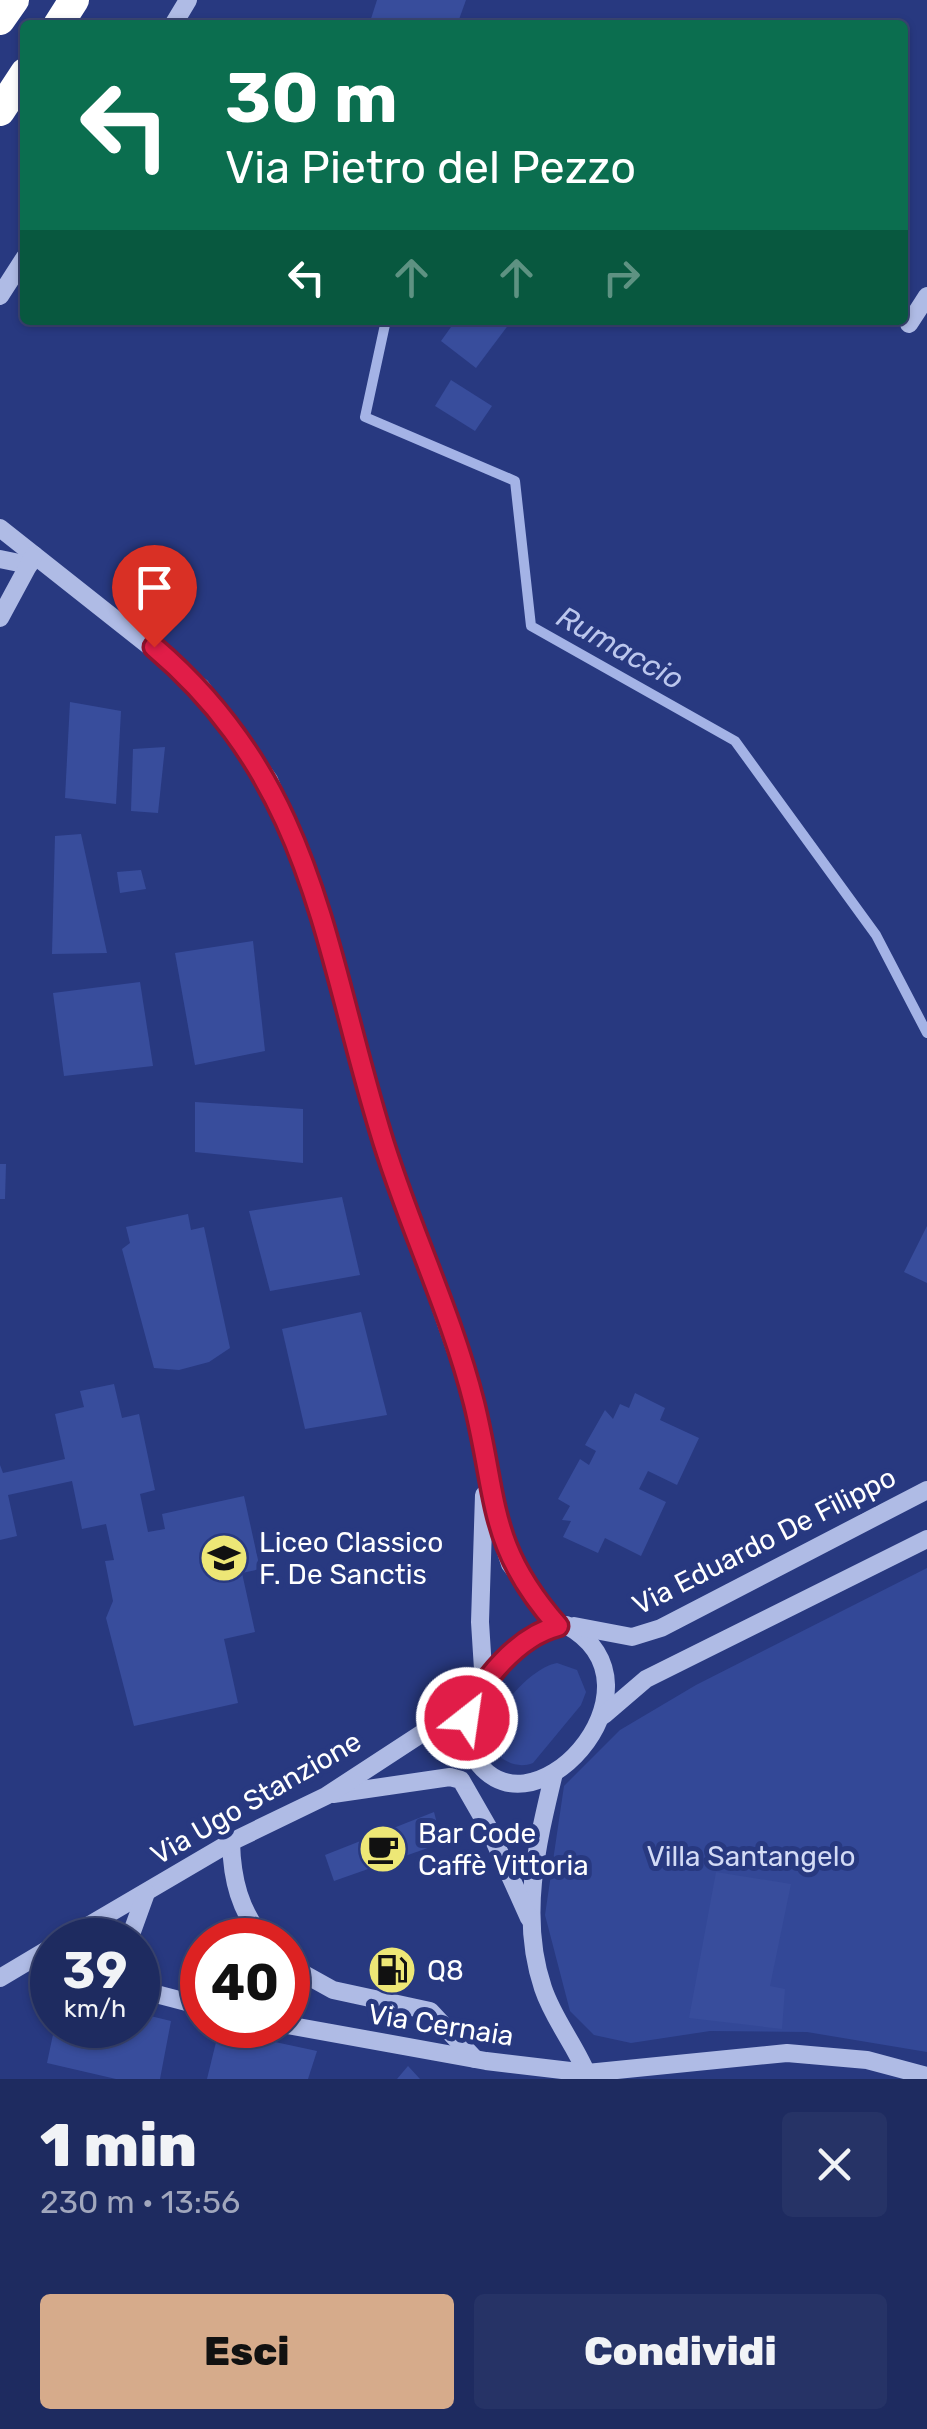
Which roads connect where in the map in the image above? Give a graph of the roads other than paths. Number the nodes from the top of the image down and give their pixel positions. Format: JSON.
{"nodes":[{"id":1,"x":14,"y":0,"type":"edge"},
{"id":2,"x":0,"y":20,"type":"edge"},
{"id":3,"x":20,"y":81,"type":"edge"},
{"id":4,"x":0,"y":111,"type":"edge"},
{"id":5,"x":20,"y":265,"type":"edge"},
{"id":6,"x":0,"y":296,"type":"edge"},
{"id":7,"x":927,"y":296,"type":"edge"},
{"id":8,"x":908,"y":324,"type":"dead end"},
{"id":9,"x":0,"y":528,"type":"edge"},
{"id":10,"x":0,"y":559,"type":"edge"},
{"id":11,"x":32,"y":560,"type":"junction"},
{"id":12,"x":0,"y":618,"type":"edge"},
{"id":13,"x":485,"y":1464,"type":"junction"},
{"id":14,"x":927,"y":1490,"type":"edge"},
{"id":15,"x":927,"y":1539,"type":"edge"},
{"id":16,"x":562,"y":1625,"type":"junction"},
{"id":17,"x":478,"y":1692,"type":"junction"},
{"id":18,"x":604,"y":1715,"type":"junction"},
{"id":19,"x":554,"y":1774,"type":"junction"},
{"id":20,"x":326,"y":1796,"type":"junction"},
{"id":21,"x":231,"y":1842,"type":"junction"},
{"id":22,"x":146,"y":1892,"type":"junction"},
{"id":23,"x":102,"y":1918,"type":"edge"},
{"id":24,"x":137,"y":1918,"type":"edge"},
{"id":25,"x":246,"y":1918,"type":"edge"},
{"id":26,"x":531,"y":1923,"type":"junction"},
{"id":27,"x":30,"y":1960,"type":"edge"},
{"id":28,"x":310,"y":1977,"type":"edge"},
{"id":29,"x":0,"y":1978,"type":"edge"},
{"id":30,"x":310,"y":2029,"type":"edge"},
{"id":31,"x":476,"y":2059,"type":"junction"},
{"id":32,"x":927,"y":2076,"type":"edge"},
{"id":33,"x":585,"y":2078,"type":"edge"}],
"edges":[{"from":1,"to":2,"type":"highway"},
{"from":3,"to":4,"type":"highway"},
{"from":5,"to":6,"type":"street"},
{"from":7,"to":8,"type":"street"},
{"from":9,"to":11,"type":"street"},
{"from":10,"to":11,"type":"street"},
{"from":11,"to":12,"type":"street"},
{"from":11,"to":13,"type":"street"},
{"from":13,"to":16,"type":"street"},
{"from":13,"to":17,"type":"street"},
{"from":14,"to":16,"type":"street","name":"Via Eduardo De Filippo"},
{"from":15,"to":18,"type":"street"},
{"from":16,"to":17,"type":"street"},
{"from":16,"to":18,"type":"street"},
{"from":17,"to":19,"type":"street"},
{"from":17,"to":20,"type":"street","name":"Via Ugo Stanzione"},
{"from":18,"to":19,"type":"street"},
{"from":19,"to":26,"type":"street"},
{"from":20,"to":21,"type":"street","name":"Via Ugo Stanzione"},
{"from":20,"to":26,"type":"street"},
{"from":21,"to":22,"type":"street","name":"Via Ugo Stanzione"},
{"from":21,"to":25,"type":"street"},
{"from":22,"to":23,"type":"street","name":"Via Ugo Stanzione"},
{"from":22,"to":24,"type":"street"},
{"from":26,"to":33,"type":"street"},
{"from":27,"to":29,"type":"street"},
{"from":28,"to":31,"type":"street"},
{"from":30,"to":31,"type":"street","name":"Via Cernaia"},
{"from":31,"to":33,"type":"street","name":"Via Cernaia"},
{"from":32,"to":33,"type":"street","name":"Via Cernaia"}]}
